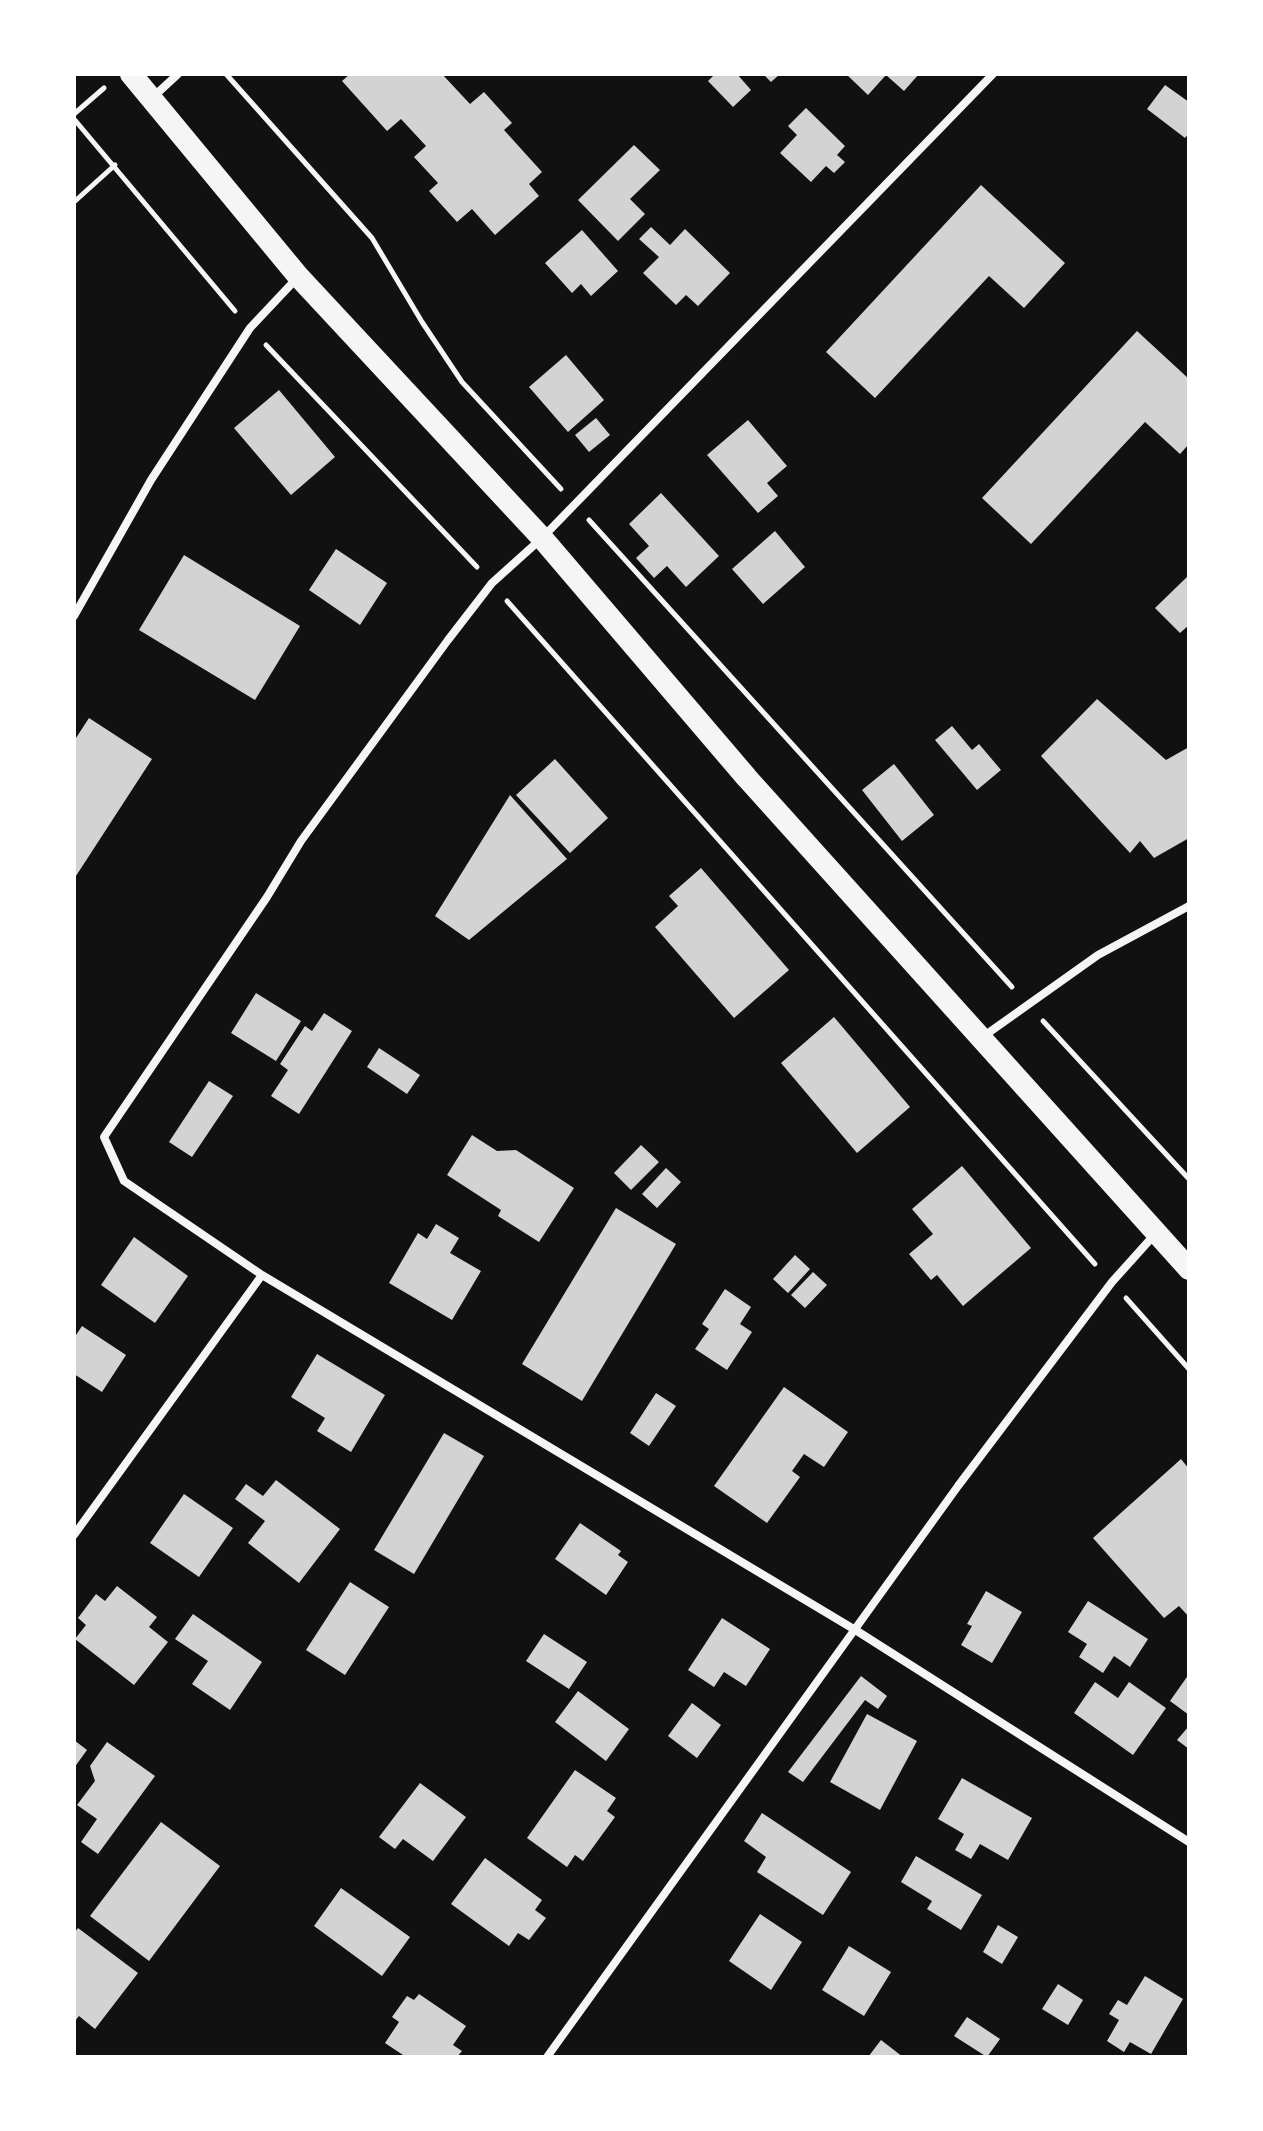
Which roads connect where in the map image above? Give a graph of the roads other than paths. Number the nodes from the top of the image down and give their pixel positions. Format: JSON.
{"nodes":[{"id":1,"x":131,"y":74,"type":"edge"},
{"id":2,"x":178,"y":74,"type":"edge"},
{"id":3,"x":993,"y":74,"type":"edge"},
{"id":4,"x":152,"y":98,"type":"junction"},
{"id":5,"x":298,"y":276,"type":"junction"},
{"id":6,"x":542,"y":538,"type":"junction"},
{"id":7,"x":74,"y":616,"type":"edge"},
{"id":8,"x":1189,"y":906,"type":"edge"},
{"id":9,"x":982,"y":1037,"type":"junction"},
{"id":10,"x":1156,"y":1232,"type":"junction"},
{"id":11,"x":1189,"y":1269,"type":"edge"},
{"id":12,"x":262,"y":1275,"type":"junction"},
{"id":13,"x":74,"y":1535,"type":"edge"},
{"id":14,"x":857,"y":1631,"type":"junction"},
{"id":15,"x":1189,"y":1842,"type":"edge"},
{"id":16,"x":547,"y":2057,"type":"edge"}],
"edges":[{"from":1,"to":4,"type":"highway"},
{"from":2,"to":4,"type":"street"},
{"from":3,"to":6,"type":"street"},
{"from":4,"to":5,"type":"highway"},
{"from":5,"to":6,"type":"highway"},
{"from":5,"to":7,"type":"street"},
{"from":6,"to":9,"type":"highway"},
{"from":6,"to":12,"type":"street"},
{"from":8,"to":9,"type":"street"},
{"from":9,"to":10,"type":"highway"},
{"from":10,"to":11,"type":"highway"},
{"from":10,"to":14,"type":"street"},
{"from":12,"to":13,"type":"street"},
{"from":12,"to":14,"type":"street"},
{"from":14,"to":15,"type":"street"},
{"from":14,"to":16,"type":"street"}]}
